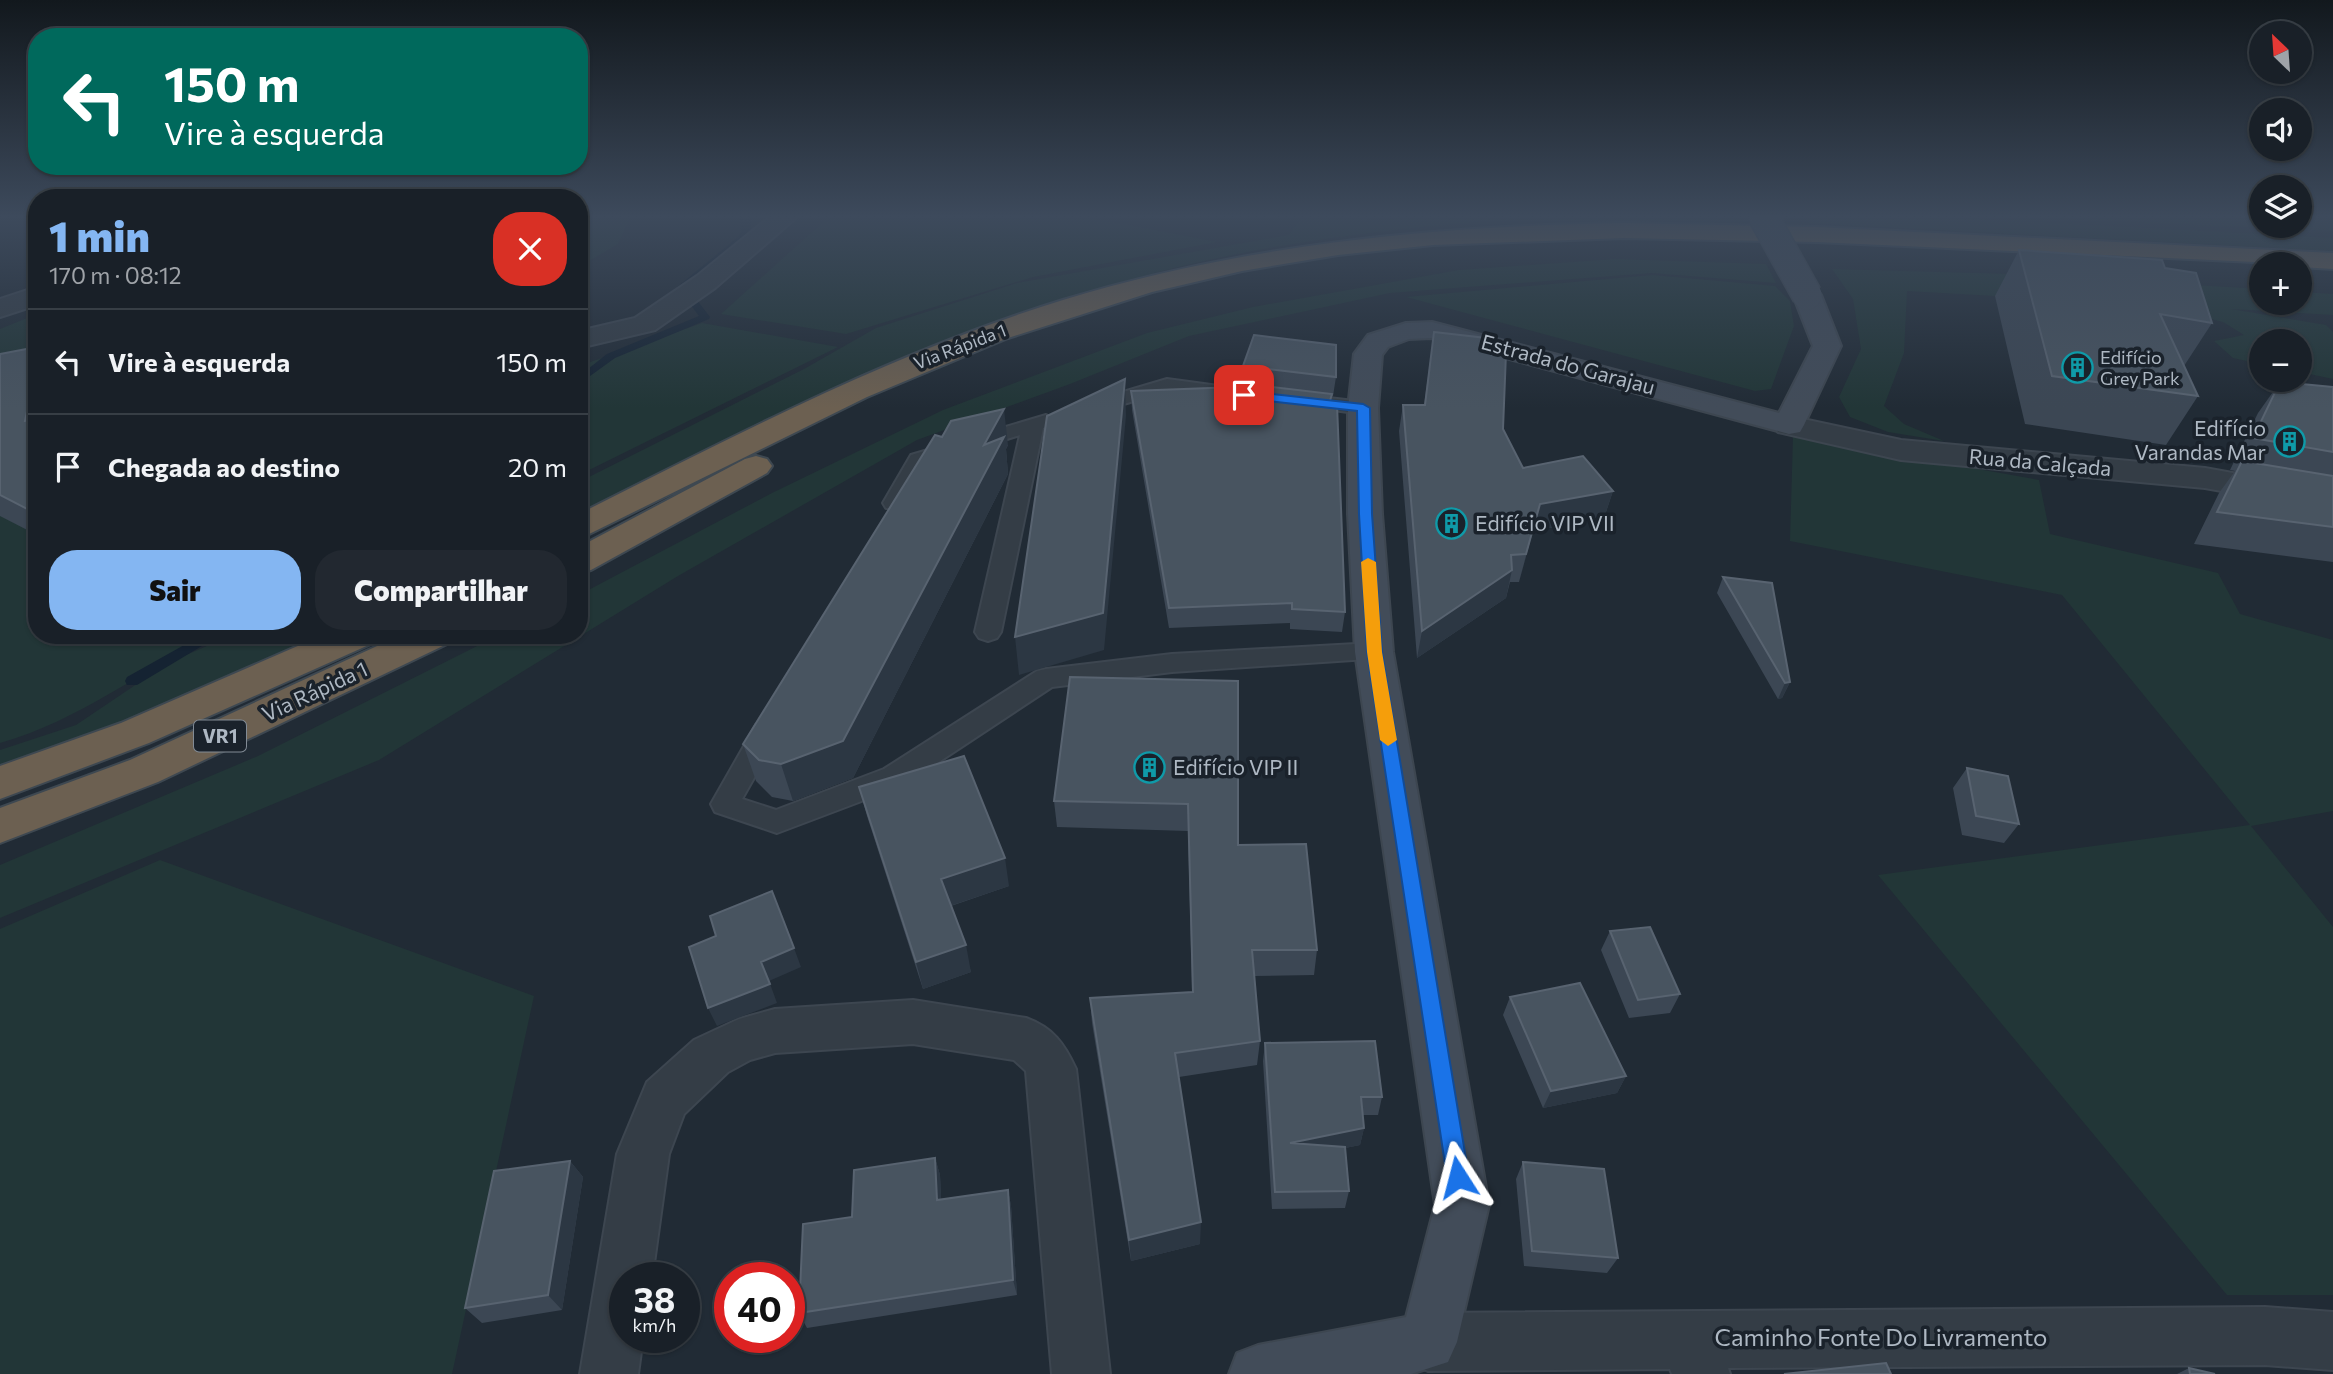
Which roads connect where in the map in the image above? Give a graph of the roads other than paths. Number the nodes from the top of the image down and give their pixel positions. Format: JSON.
{"nodes":[{"id":1,"x":708,"y":280,"type":"edge"},
{"id":2,"x":1170,"y":280,"type":"edge"},
{"id":3,"x":1273,"y":280,"type":"edge"},
{"id":4,"x":1799,"y":280,"type":"edge"},
{"id":5,"x":28,"y":298,"type":"edge"},
{"id":6,"x":0,"y":309,"type":"edge"},
{"id":7,"x":588,"y":338,"type":"edge"},
{"id":8,"x":1247,"y":395,"type":"edge"},
{"id":9,"x":1284,"y":400,"type":"edge"},
{"id":10,"x":1363,"y":408,"type":"junction"},
{"id":11,"x":1033,"y":425,"type":"junction"},
{"id":12,"x":1789,"y":425,"type":"junction"},
{"id":13,"x":2333,"y":501,"type":"edge"},
{"id":14,"x":885,"y":519,"type":"edge"},
{"id":15,"x":588,"y":524,"type":"edge"},
{"id":16,"x":588,"y":557,"type":"edge"},
{"id":17,"x":988,"y":632,"type":"dead end"},
{"id":18,"x":338,"y":644,"type":"edge"},
{"id":19,"x":415,"y":644,"type":"edge"},
{"id":20,"x":1374,"y":652,"type":"junction"},
{"id":21,"x":779,"y":709,"type":"edge"},
{"id":22,"x":0,"y":783,"type":"edge"},
{"id":23,"x":0,"y":826,"type":"edge"},
{"id":24,"x":2333,"y":1340,"type":"edge"},
{"id":25,"x":1428,"y":1342,"type":"junction"},
{"id":26,"x":1695,"y":1357,"type":"edge"},
{"id":27,"x":608,"y":1374,"type":"edge"},
{"id":28,"x":1081,"y":1374,"type":"edge"},
{"id":29,"x":1258,"y":1374,"type":"edge"}],
"edges":[{"from":1,"to":7,"type":"street"},
{"from":2,"to":15,"type":"highway","name":"Via Rápida 1"},
{"from":3,"to":16,"type":"highway","name":"Via Rápida 1"},
{"from":4,"to":12,"type":"street","bridge":true},
{"from":5,"to":6,"type":"street"},
{"from":8,"to":11,"type":"lane"},
{"from":9,"to":10,"type":"lane"},
{"from":10,"to":12,"type":"street","name":"Estrada do Garajau"},
{"from":10,"to":20,"type":"street","name":"Estrada do Garajau"},
{"from":11,"to":14,"type":"lane"},
{"from":11,"to":17,"type":"lane"},
{"from":12,"to":13,"type":"street","name":"Rua da Calçada"},
{"from":18,"to":22,"type":"highway","name":"Via Rápida 1","number":"VR1"},
{"from":19,"to":23,"type":"highway","name":"Via Rápida 1","number":"VR1"},
{"from":20,"to":21,"type":"lane"},
{"from":20,"to":25,"type":"street","name":"Estrada do Garajau"},
{"from":24,"to":26,"type":"street","name":"Caminho Fonte Do Livramento"},
{"from":25,"to":26,"type":"street","name":"Caminho Fonte Do Livramento"},
{"from":25,"to":29,"type":"street"},
{"from":27,"to":28,"type":"street"}]}
